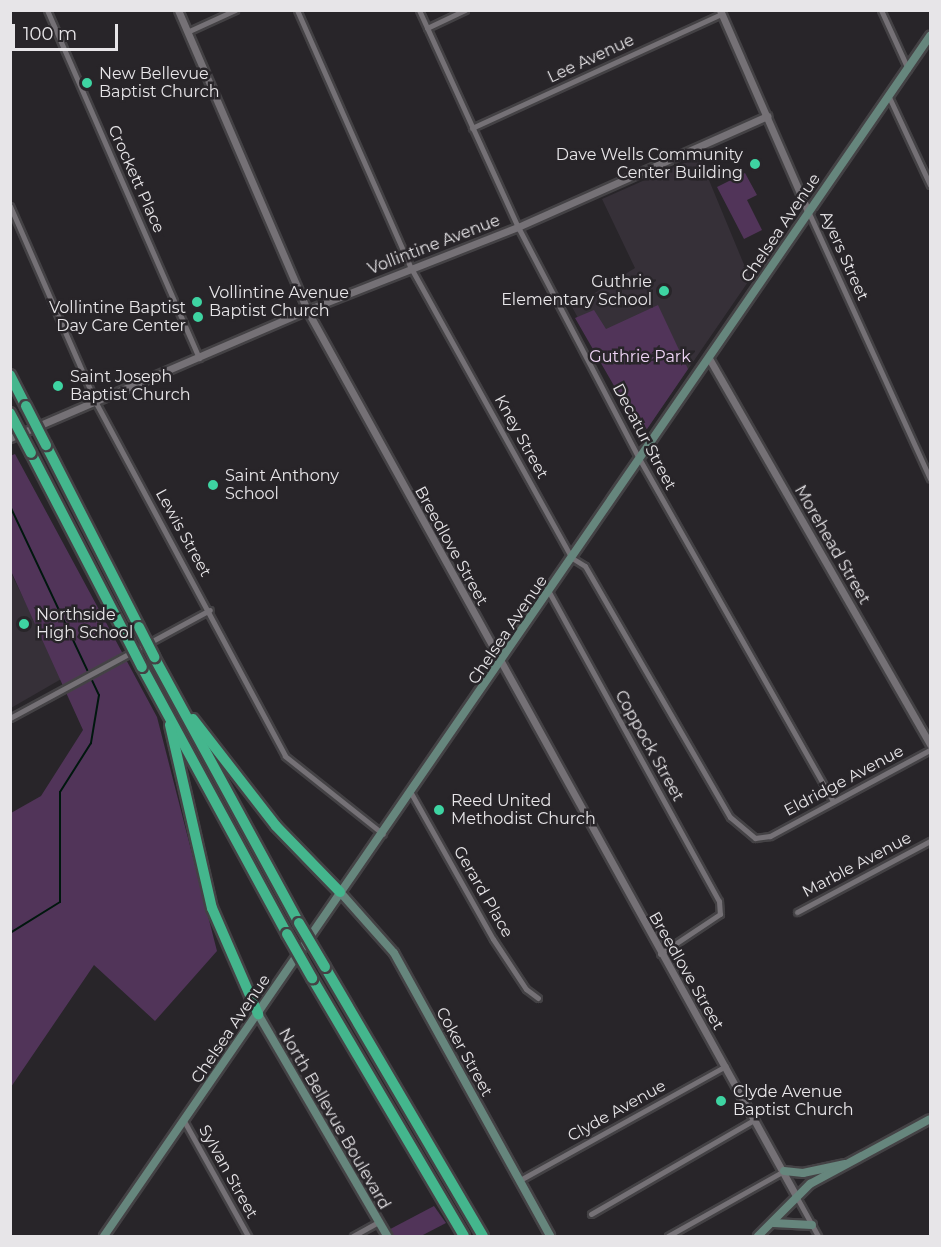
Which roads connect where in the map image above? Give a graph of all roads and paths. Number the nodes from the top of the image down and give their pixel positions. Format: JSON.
{"nodes":[{"id":1,"x":47,"y":10,"type":"edge"},
{"id":2,"x":178,"y":10,"type":"edge"},
{"id":3,"x":235,"y":10,"type":"edge"},
{"id":4,"x":297,"y":10,"type":"edge"},
{"id":5,"x":419,"y":10,"type":"edge"},
{"id":6,"x":465,"y":10,"type":"edge"},
{"id":7,"x":881,"y":10,"type":"edge"},
{"id":8,"x":721,"y":12,"type":"edge"},
{"id":9,"x":427,"y":28,"type":"junction"},
{"id":10,"x":187,"y":32,"type":"junction"},
{"id":11,"x":930,"y":36,"type":"edge"},
{"id":12,"x":908,"y":69,"type":"junction"},
{"id":13,"x":889,"y":97,"type":"junction"},
{"id":14,"x":767,"y":116,"type":"junction"},
{"id":15,"x":472,"y":128,"type":"junction"},
{"id":16,"x":930,"y":185,"type":"edge"},
{"id":17,"x":10,"y":206,"type":"edge"},
{"id":18,"x":808,"y":211,"type":"junction"},
{"id":19,"x":518,"y":227,"type":"junction"},
{"id":20,"x":411,"y":268,"type":"junction"},
{"id":21,"x":307,"y":310,"type":"junction"},
{"id":22,"x":200,"y":359,"type":"junction"},
{"id":23,"x":710,"y":360,"type":"junction"},
{"id":24,"x":10,"y":375,"type":"edge"},
{"id":25,"x":96,"y":403,"type":"junction"},
{"id":26,"x":10,"y":412,"type":"edge"},
{"id":27,"x":10,"y":438,"type":"edge"},
{"id":28,"x":640,"y":460,"type":"junction"},
{"id":29,"x":930,"y":479,"type":"edge"},
{"id":30,"x":572,"y":558,"type":"junction"},
{"id":31,"x":549,"y":592,"type":"junction"},
{"id":32,"x":210,"y":610,"type":"junction"},
{"id":33,"x":501,"y":665,"type":"junction"},
{"id":34,"x":164,"y":677,"type":"junction"},
{"id":35,"x":10,"y":718,"type":"edge"},
{"id":36,"x":170,"y":725,"type":"junction"},
{"id":37,"x":930,"y":744,"type":"edge"},
{"id":38,"x":930,"y":750,"type":"edge"},
{"id":39,"x":411,"y":793,"type":"junction"},
{"id":40,"x":833,"y":801,"type":"junction"},
{"id":41,"x":383,"y":834,"type":"junction"},
{"id":42,"x":770,"y":836,"type":"joint"},
{"id":43,"x":930,"y":841,"type":"edge"},
{"id":44,"x":340,"y":892,"type":"junction"},
{"id":45,"x":797,"y":912,"type":"dead end"},
{"id":46,"x":660,"y":954,"type":"junction"},
{"id":47,"x":538,"y":998,"type":"dead end"},
{"id":48,"x":258,"y":1014,"type":"junction"},
{"id":49,"x":726,"y":1066,"type":"junction"},
{"id":50,"x":930,"y":1119,"type":"edge"},
{"id":51,"x":754,"y":1120,"type":"junction"},
{"id":52,"x":184,"y":1121,"type":"junction"},
{"id":53,"x":845,"y":1164,"type":"junction"},
{"id":54,"x":784,"y":1171,"type":"junction"},
{"id":55,"x":520,"y":1180,"type":"junction"},
{"id":56,"x":796,"y":1196,"type":"junction"},
{"id":57,"x":591,"y":1214,"type":"dead end"},
{"id":58,"x":378,"y":1222,"type":"junction"},
{"id":59,"x":773,"y":1223,"type":"junction"},
{"id":60,"x":812,"y":1225,"type":"junction"},
{"id":61,"x":107,"y":1235,"type":"edge"},
{"id":62,"x":248,"y":1236,"type":"edge"},
{"id":63,"x":353,"y":1236,"type":"edge"},
{"id":64,"x":387,"y":1236,"type":"edge"},
{"id":65,"x":464,"y":1236,"type":"edge"},
{"id":66,"x":483,"y":1236,"type":"edge"},
{"id":67,"x":550,"y":1236,"type":"edge"},
{"id":68,"x":668,"y":1236,"type":"edge"},
{"id":69,"x":758,"y":1236,"type":"edge"},
{"id":70,"x":818,"y":1236,"type":"edge"}],
"edges":[{"from":1,"to":22,"type":"street","name":"Crockett Place"},
{"from":2,"to":10,"type":"street","name":"Breedlove Street"},
{"from":3,"to":10,"type":"street"},
{"from":4,"to":20,"type":"street","name":"Kney Street"},
{"from":5,"to":9,"type":"street","name":"Decatur Street"},
{"from":6,"to":9,"type":"street"},
{"from":7,"to":12,"type":"street"},
{"from":8,"to":14,"type":"street","name":"Ayers Street"},
{"from":8,"to":15,"type":"street","name":"Lee Avenue"},
{"from":9,"to":15,"type":"street","name":"Decatur Street"},
{"from":10,"to":21,"type":"street","name":"Breedlove Street"},
{"from":11,"to":12,"type":"main road","name":"Chelsea Avenue"},
{"from":12,"to":13,"type":"main road","name":"Chelsea Avenue"},
{"from":13,"to":16,"type":"street"},
{"from":13,"to":18,"type":"main road","name":"Chelsea Avenue"},
{"from":14,"to":18,"type":"street","name":"Ayers Street"},
{"from":14,"to":19,"type":"street","name":"Vollintine Avenue"},
{"from":15,"to":19,"type":"street","name":"Decatur Street"},
{"from":17,"to":25,"type":"street","name":"Lewis Street"},
{"from":18,"to":23,"type":"main road","name":"Chelsea Avenue"},
{"from":18,"to":29,"type":"street","name":"Ayers Street"},
{"from":19,"to":20,"type":"street","name":"Vollintine Avenue"},
{"from":19,"to":28,"type":"street","name":"Decatur Street"},
{"from":20,"to":21,"type":"street","name":"Vollintine Avenue"},
{"from":20,"to":30,"type":"street","name":"Kney Street"},
{"from":21,"to":22,"type":"street","name":"Vollintine Avenue"},
{"from":21,"to":33,"type":"street","name":"Breedlove Street"},
{"from":22,"to":25,"type":"street","name":"Vollintine Avenue"},
{"from":23,"to":28,"type":"main road","name":"Chelsea Avenue"},
{"from":23,"to":37,"type":"street","name":"Morehead Street"},
{"from":24,"to":34,"type":"highway","bridge":true},
{"from":25,"to":27,"type":"street","name":"Vollintine Avenue"},
{"from":25,"to":32,"type":"street","name":"Lewis Street"},
{"from":26,"to":36,"type":"highway","bridge":true},
{"from":28,"to":30,"type":"main road","name":"Chelsea Avenue"},
{"from":28,"to":40,"type":"street","name":"Decatur Street"},
{"from":30,"to":31,"type":"main road","name":"Chelsea Avenue"},
{"from":30,"to":42,"type":"street","name":"Kney Street"},
{"from":31,"to":33,"type":"main road","name":"Chelsea Avenue"},
{"from":31,"to":46,"type":"street","name":"Coppock Street"},
{"from":32,"to":35,"type":"street"},
{"from":32,"to":41,"type":"street","name":"Lewis Street"},
{"from":33,"to":39,"type":"main road","name":"Chelsea Avenue"},
{"from":33,"to":46,"type":"street","name":"Breedlove Street"},
{"from":34,"to":44,"type":"highway"},
{"from":34,"to":66,"type":"highway","bridge":true},
{"from":36,"to":48,"type":"highway"},
{"from":36,"to":65,"type":"highway","bridge":true},
{"from":38,"to":40,"type":"street","name":"Eldridge Avenue"},
{"from":39,"to":41,"type":"main road","name":"Chelsea Avenue"},
{"from":39,"to":47,"type":"street","name":"Gerard Place"},
{"from":40,"to":42,"type":"street","name":"Eldridge Avenue"},
{"from":41,"to":44,"type":"main road","name":"Chelsea Avenue"},
{"from":43,"to":45,"type":"street","name":"Marble Avenue"},
{"from":44,"to":48,"type":"main road","name":"Chelsea Avenue"},
{"from":44,"to":55,"type":"main road","name":"Coker Street"},
{"from":46,"to":49,"type":"street","name":"Breedlove Street"},
{"from":48,"to":52,"type":"main road","name":"Chelsea Avenue"},
{"from":48,"to":58,"type":"main road","name":"North Bellevue Boulevard"},
{"from":49,"to":51,"type":"street","name":"Breedlove Street"},
{"from":49,"to":55,"type":"street","name":"Clyde Avenue"},
{"from":50,"to":53,"type":"main road"},
{"from":51,"to":54,"type":"street","name":"Breedlove Street"},
{"from":51,"to":57,"type":"street"},
{"from":52,"to":61,"type":"main road","name":"Chelsea Avenue"},
{"from":52,"to":62,"type":"street","name":"Sylvan Street"},
{"from":53,"to":54,"type":"main road"},
{"from":53,"to":56,"type":"main road"},
{"from":54,"to":56,"type":"street","name":"Breedlove Street"},
{"from":54,"to":68,"type":"street"},
{"from":55,"to":67,"type":"main road","name":"Coker Street"},
{"from":56,"to":59,"type":"main road"},
{"from":56,"to":60,"type":"street","name":"Breedlove Street"},
{"from":58,"to":63,"type":"street"},
{"from":58,"to":64,"type":"main road","name":"North Bellevue Boulevard"},
{"from":59,"to":60,"type":"main road"},
{"from":59,"to":69,"type":"main road"},
{"from":60,"to":70,"type":"street","name":"Breedlove Street"}]}
